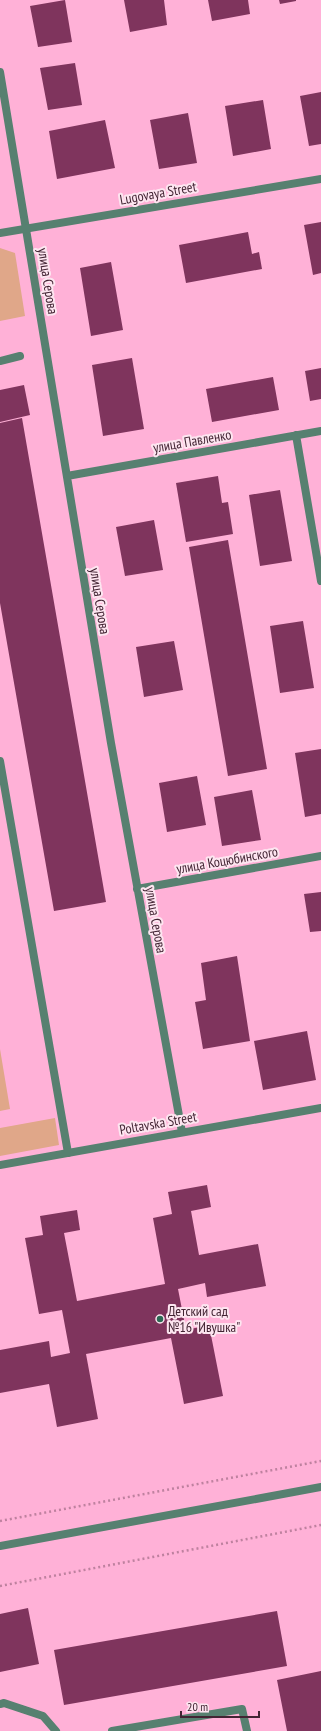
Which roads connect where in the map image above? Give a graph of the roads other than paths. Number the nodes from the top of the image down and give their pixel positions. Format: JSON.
{"nodes":[{"id":1,"x":0,"y":72,"type":"edge"},
{"id":2,"x":321,"y":179,"type":"edge"},
{"id":3,"x":26,"y":229,"type":"junction"},
{"id":4,"x":0,"y":233,"type":"edge"},
{"id":5,"x":20,"y":356,"type":"dead end"},
{"id":6,"x":0,"y":360,"type":"edge"},
{"id":7,"x":321,"y":431,"type":"edge"},
{"id":8,"x":296,"y":435,"type":"junction"},
{"id":9,"x":67,"y":476,"type":"junction"},
{"id":10,"x":321,"y":581,"type":"edge"},
{"id":11,"x":0,"y":761,"type":"edge"},
{"id":12,"x":321,"y":856,"type":"edge"},
{"id":13,"x":137,"y":889,"type":"junction"},
{"id":14,"x":321,"y":1108,"type":"edge"},
{"id":15,"x":182,"y":1132,"type":"junction"},
{"id":16,"x":68,"y":1153,"type":"junction"},
{"id":17,"x":0,"y":1165,"type":"edge"},
{"id":18,"x":321,"y":1487,"type":"edge"},
{"id":19,"x":0,"y":1546,"type":"edge"},
{"id":20,"x":0,"y":1704,"type":"edge"},
{"id":21,"x":56,"y":1731,"type":"edge"},
{"id":22,"x":112,"y":1731,"type":"edge"},
{"id":23,"x":246,"y":1731,"type":"edge"}],
"edges":[{"from":1,"to":3,"type":"street","name":"улица Серова"},
{"from":2,"to":3,"type":"street","name":"Lugovaya Street"},
{"from":3,"to":4,"type":"street","name":"Lugovaya Street"},
{"from":3,"to":9,"type":"street","name":"улица Серова"},
{"from":5,"to":6,"type":"street"},
{"from":7,"to":8,"type":"street","name":"улица Павленко"},
{"from":8,"to":9,"type":"street","name":"улица Павленко"},
{"from":8,"to":10,"type":"street"},
{"from":9,"to":13,"type":"street","name":"улица Серова"},
{"from":11,"to":16,"type":"street"},
{"from":12,"to":13,"type":"street","name":"улица Коцюбинского"},
{"from":13,"to":15,"type":"street","name":"улица Серова"},
{"from":14,"to":15,"type":"street","name":"Poltavska Street"},
{"from":15,"to":16,"type":"street","name":"Poltavska Street"},
{"from":16,"to":17,"type":"street","name":"Poltavska Street"},
{"from":18,"to":19,"type":"street"},
{"from":20,"to":21,"type":"street"},
{"from":22,"to":23,"type":"street"}]}
